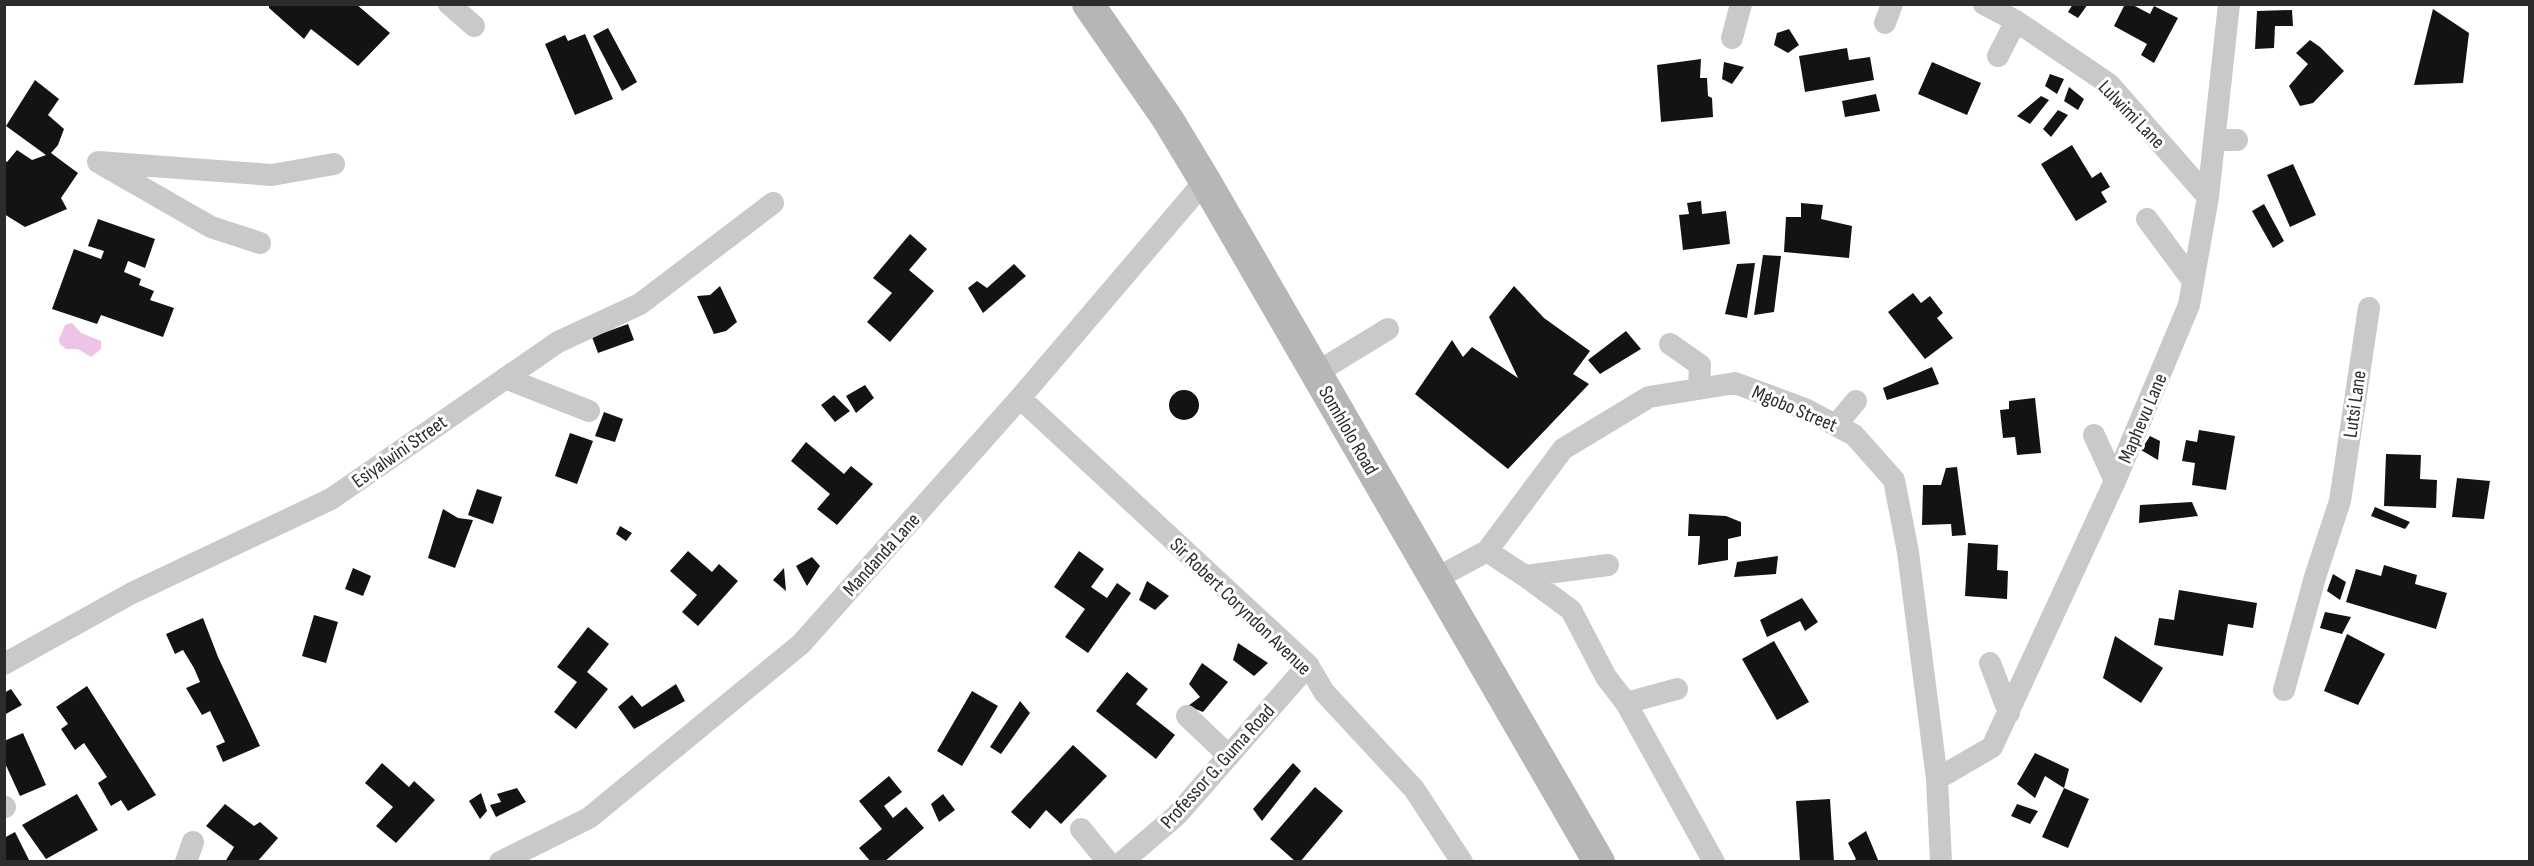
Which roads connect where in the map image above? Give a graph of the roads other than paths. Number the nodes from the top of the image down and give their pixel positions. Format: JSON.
{"nodes":[{"id":1,"x":448,"y":4,"type":"edge"},
{"id":2,"x":1088,"y":4,"type":"edge"},
{"id":3,"x":1741,"y":4,"type":"edge"},
{"id":4,"x":1984,"y":4,"type":"edge"},
{"id":5,"x":2229,"y":4,"type":"edge"},
{"id":6,"x":2016,"y":21,"type":"junction"},
{"id":7,"x":474,"y":26,"type":"dead end"},
{"id":8,"x":1732,"y":38,"type":"dead end"},
{"id":9,"x":1998,"y":56,"type":"dead end"},
{"id":10,"x":2214,"y":140,"type":"junction"},
{"id":11,"x":2237,"y":140,"type":"dead end"},
{"id":12,"x":334,"y":164,"type":"dead end"},
{"id":13,"x":1205,"y":181,"type":"junction"},
{"id":14,"x":2208,"y":197,"type":"junction"},
{"id":15,"x":772,"y":203,"type":"dead end"},
{"id":16,"x":2147,"y":219,"type":"dead end"},
{"id":17,"x":260,"y":243,"type":"dead end"},
{"id":18,"x":2193,"y":281,"type":"junction"},
{"id":19,"x":2368,"y":308,"type":"dead end"},
{"id":20,"x":1388,"y":329,"type":"dead end"},
{"id":21,"x":1670,"y":344,"type":"dead end"},
{"id":22,"x":1316,"y":373,"type":"junction"},
{"id":23,"x":505,"y":378,"type":"junction"},
{"id":24,"x":1699,"y":389,"type":"junction"},
{"id":25,"x":1020,"y":398,"type":"junction"},
{"id":26,"x":1856,"y":401,"type":"dead end"},
{"id":27,"x":589,"y":411,"type":"dead end"},
{"id":28,"x":1836,"y":425,"type":"junction"},
{"id":29,"x":2094,"y":435,"type":"dead end"},
{"id":30,"x":2115,"y":481,"type":"junction"},
{"id":31,"x":1487,"y":551,"type":"junction"},
{"id":32,"x":1608,"y":565,"type":"dead end"},
{"id":33,"x":1525,"y":576,"type":"junction"},
{"id":34,"x":1435,"y":579,"type":"junction"},
{"id":35,"x":1990,"y":663,"type":"dead end"},
{"id":36,"x":4,"y":664,"type":"edge"},
{"id":37,"x":1308,"y":665,"type":"junction"},
{"id":38,"x":1677,"y":689,"type":"dead end"},
{"id":39,"x":2284,"y":690,"type":"dead end"},
{"id":40,"x":1626,"y":703,"type":"junction"},
{"id":41,"x":2009,"y":713,"type":"junction"},
{"id":42,"x":1187,"y":716,"type":"dead end"},
{"id":43,"x":1229,"y":756,"type":"junction"},
{"id":44,"x":1937,"y":779,"type":"junction"},
{"id":45,"x":1082,"y":829,"type":"dead end"},
{"id":46,"x":500,"y":861,"type":"edge"},
{"id":47,"x":1108,"y":861,"type":"edge"},
{"id":48,"x":1122,"y":861,"type":"edge"},
{"id":49,"x":1462,"y":861,"type":"edge"},
{"id":50,"x":1599,"y":861,"type":"edge"},
{"id":51,"x":1714,"y":861,"type":"edge"},
{"id":52,"x":1941,"y":861,"type":"edge"}],
"edges":[{"from":1,"to":7,"type":"street"},
{"from":2,"to":13,"type":"main road","name":"Somhlolo Road"},
{"from":3,"to":8,"type":"street"},
{"from":4,"to":6,"type":"street","name":"Lulwimi Lane"},
{"from":5,"to":10,"type":"street","name":"Maphevu Lane"},
{"from":6,"to":9,"type":"street"},
{"from":6,"to":14,"type":"street","name":"Lulwimi Lane"},
{"from":10,"to":11,"type":"street"},
{"from":10,"to":14,"type":"street","name":"Maphevu Lane"},
{"from":12,"to":17,"type":"street"},
{"from":13,"to":22,"type":"main road","name":"Somhlolo Road"},
{"from":13,"to":25,"type":"street","name":"Mandanda Lane"},
{"from":14,"to":18,"type":"street","name":"Maphevu Lane"},
{"from":15,"to":23,"type":"street","name":"Esiyalwini Street"},
{"from":16,"to":18,"type":"street"},
{"from":18,"to":30,"type":"street","name":"Maphevu Lane"},
{"from":19,"to":39,"type":"street","name":"Lutsi Lane"},
{"from":20,"to":22,"type":"street"},
{"from":21,"to":24,"type":"street"},
{"from":22,"to":34,"type":"main road","name":"Somhlolo Road"},
{"from":23,"to":27,"type":"street"},
{"from":23,"to":36,"type":"street","name":"Esiyalwini Street"},
{"from":24,"to":28,"type":"street","name":"Mgobo Street"},
{"from":24,"to":31,"type":"street","name":"Mgobo Street"},
{"from":25,"to":37,"type":"street","name":"Sir Robert Coryndon Avenue"},
{"from":25,"to":46,"type":"street","name":"Mandanda Lane"},
{"from":26,"to":28,"type":"street"},
{"from":28,"to":44,"type":"street","name":"Mgobo Street"},
{"from":29,"to":30,"type":"street"},
{"from":30,"to":41,"type":"street","name":"Maphevu Lane"},
{"from":31,"to":33,"type":"street"},
{"from":31,"to":34,"type":"street","name":"Mgobo Street"},
{"from":32,"to":33,"type":"street"},
{"from":33,"to":40,"type":"street"},
{"from":34,"to":50,"type":"main road","name":"Somhlolo Road"},
{"from":35,"to":41,"type":"street"},
{"from":37,"to":43,"type":"street","name":"Professor G. Guma Road"},
{"from":37,"to":49,"type":"street","name":"Sir Robert Coryndon Avenue"},
{"from":38,"to":40,"type":"street"},
{"from":40,"to":51,"type":"street"},
{"from":41,"to":44,"type":"street","name":"Maphevu Lane"},
{"from":42,"to":43,"type":"street"},
{"from":43,"to":48,"type":"street","name":"Professor G. Guma Road"},
{"from":44,"to":52,"type":"street","name":"Mgobo Street"},
{"from":45,"to":47,"type":"street"}]}
